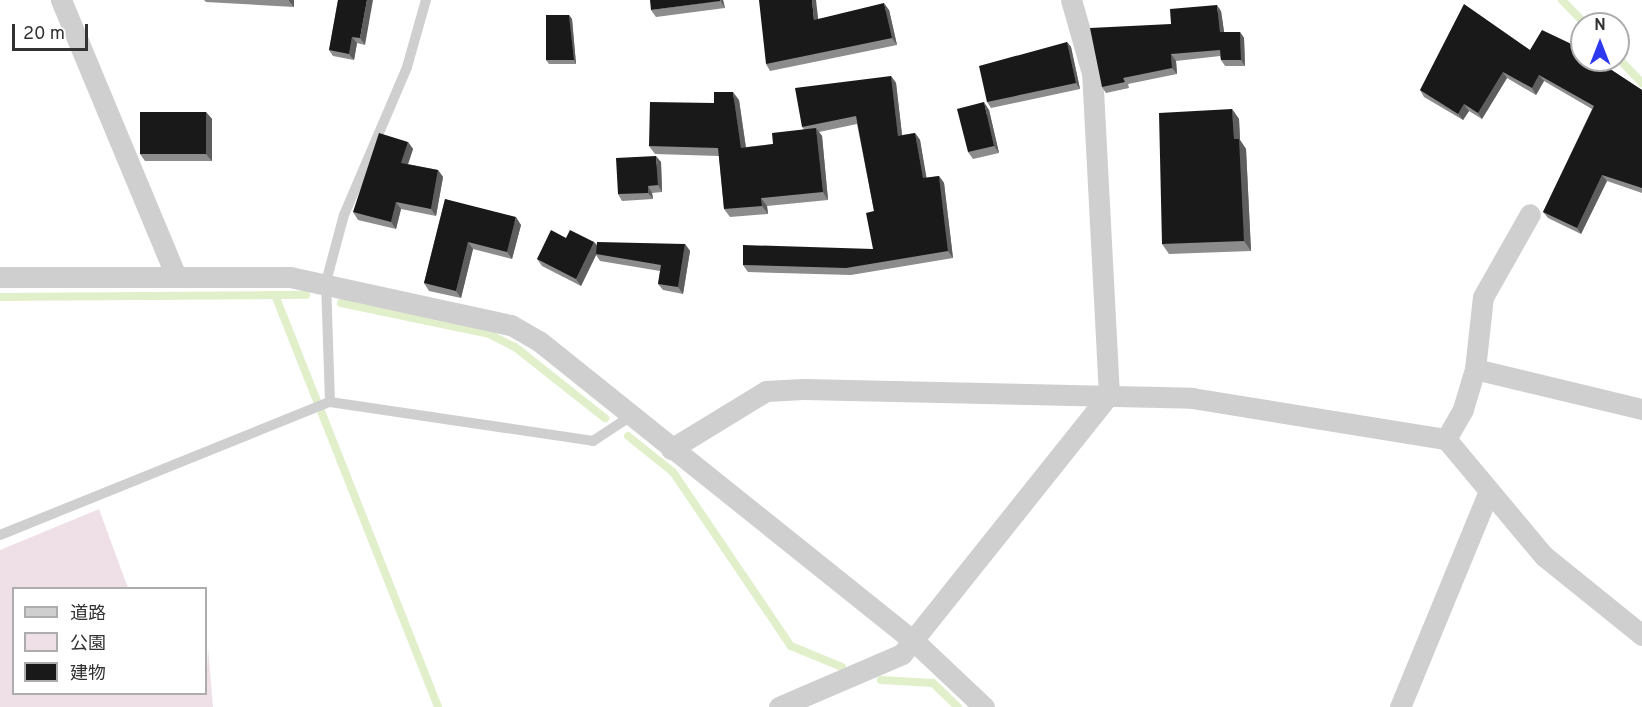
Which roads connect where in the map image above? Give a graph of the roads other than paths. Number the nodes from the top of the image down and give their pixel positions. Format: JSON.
{"nodes":[{"id":1,"x":61,"y":0,"type":"edge"},
{"id":2,"x":426,"y":0,"type":"edge"},
{"id":3,"x":1071,"y":0,"type":"edge"},
{"id":4,"x":1530,"y":214,"type":"dead end"},
{"id":5,"x":176,"y":276,"type":"junction"},
{"id":6,"x":0,"y":277,"type":"edge"},
{"id":7,"x":326,"y":282,"type":"junction"},
{"id":8,"x":1475,"y":369,"type":"junction"},
{"id":9,"x":1109,"y":395,"type":"junction"},
{"id":10,"x":330,"y":402,"type":"junction"},
{"id":11,"x":1642,"y":409,"type":"edge"},
{"id":12,"x":631,"y":416,"type":"junction"},
{"id":13,"x":1446,"y":439,"type":"junction"},
{"id":14,"x":671,"y":449,"type":"junction"},
{"id":15,"x":1488,"y":493,"type":"junction"},
{"id":16,"x":0,"y":535,"type":"edge"},
{"id":17,"x":1642,"y":635,"type":"edge"},
{"id":18,"x":915,"y":642,"type":"junction"},
{"id":19,"x":779,"y":707,"type":"edge"},
{"id":20,"x":984,"y":707,"type":"edge"},
{"id":21,"x":1400,"y":707,"type":"edge"}],
"edges":[{"from":1,"to":5,"type":"street"},
{"from":2,"to":7,"type":"lane"},
{"from":3,"to":9,"type":"street"},
{"from":4,"to":8,"type":"street"},
{"from":5,"to":6,"type":"street"},
{"from":5,"to":7,"type":"street"},
{"from":7,"to":10,"type":"lane"},
{"from":7,"to":12,"type":"street"},
{"from":8,"to":11,"type":"street"},
{"from":8,"to":13,"type":"street"},
{"from":9,"to":13,"type":"street"},
{"from":9,"to":14,"type":"street"},
{"from":9,"to":18,"type":"street"},
{"from":10,"to":12,"type":"lane"},
{"from":10,"to":16,"type":"lane"},
{"from":12,"to":14,"type":"street"},
{"from":13,"to":15,"type":"street"},
{"from":14,"to":18,"type":"street"},
{"from":15,"to":17,"type":"street"},
{"from":15,"to":21,"type":"street"},
{"from":18,"to":19,"type":"street"},
{"from":18,"to":20,"type":"street"}]}
